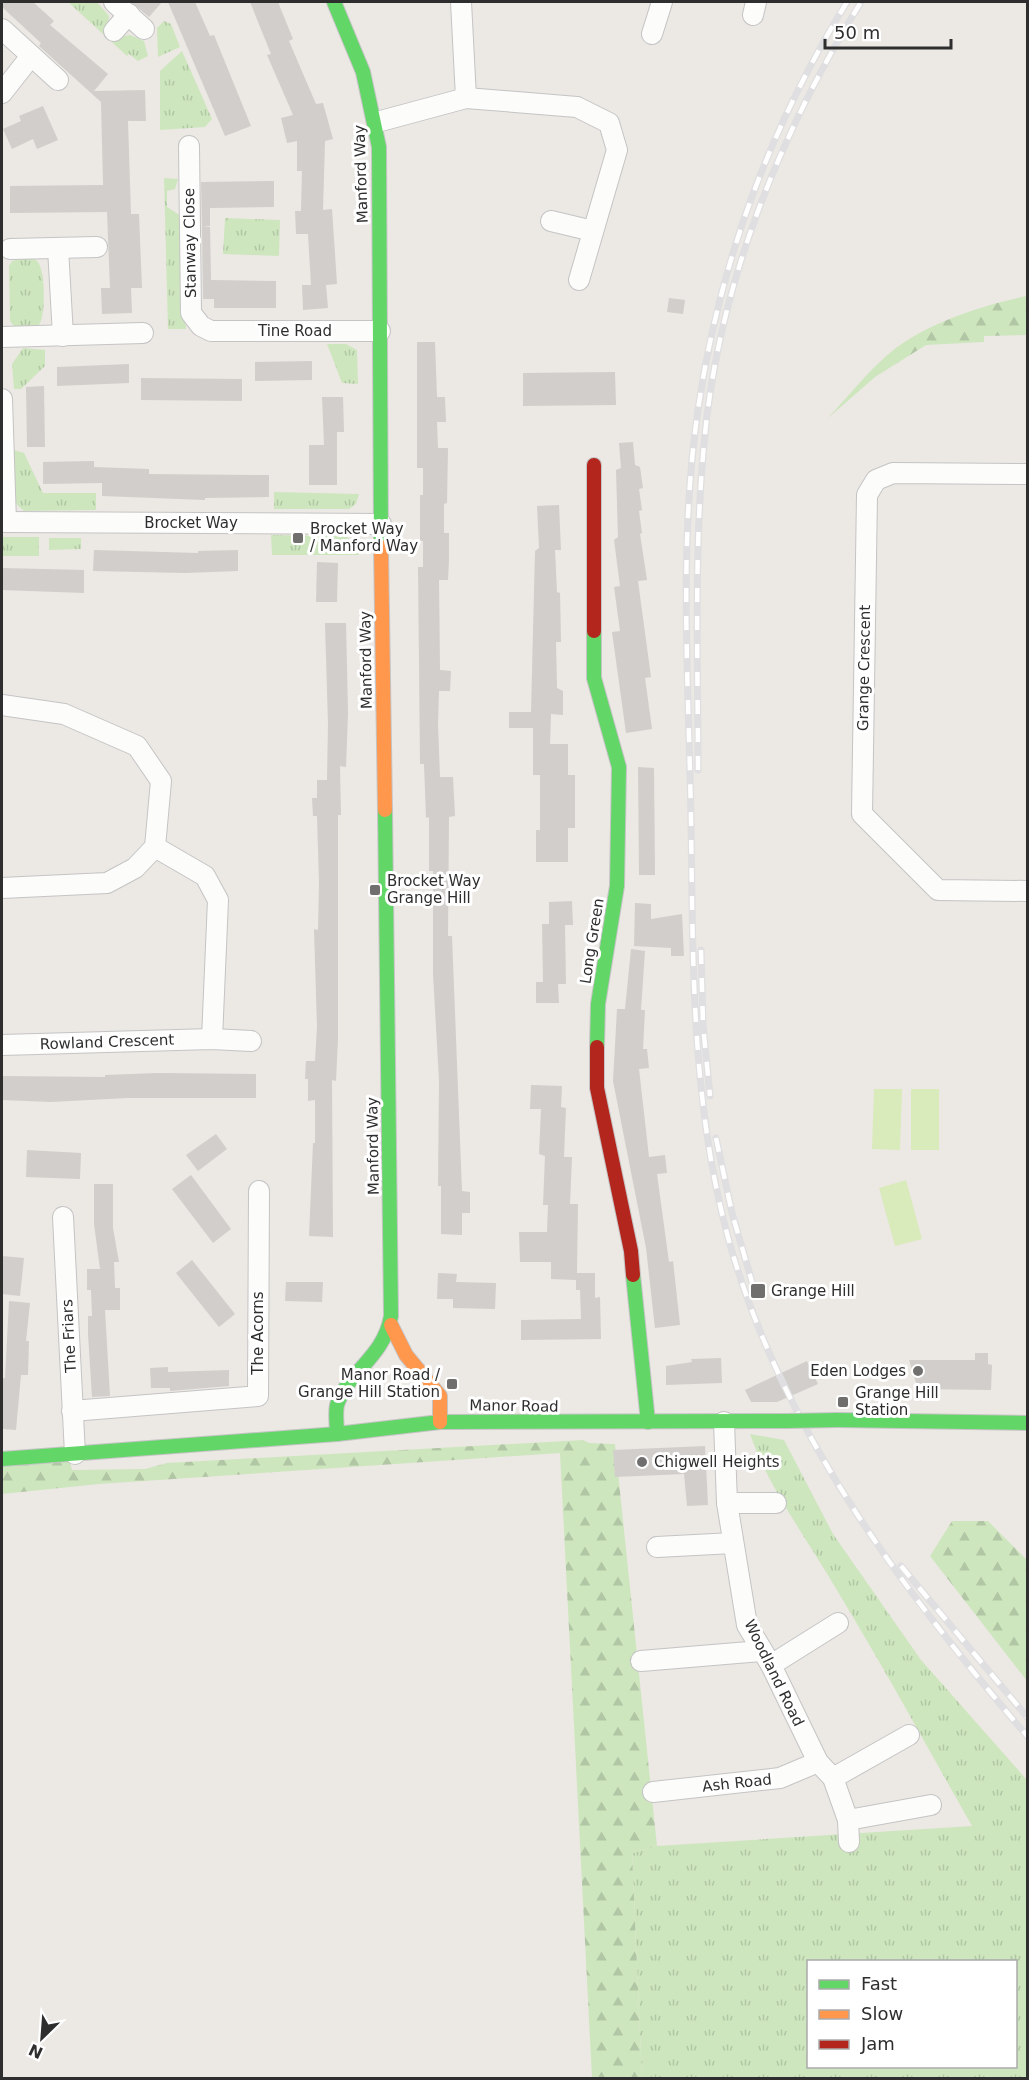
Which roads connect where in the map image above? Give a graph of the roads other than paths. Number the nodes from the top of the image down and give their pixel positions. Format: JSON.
{"nodes":[{"id":1,"x":334,"y":2,"type":"edge"},
{"id":2,"x":461,"y":2,"type":"edge"},
{"id":3,"x":662,"y":2,"type":"edge"},
{"id":4,"x":121,"y":8,"type":"edge"},
{"id":5,"x":2,"y":29,"type":"edge"},
{"id":6,"x":144,"y":29,"type":"dead end"},
{"id":7,"x":114,"y":31,"type":"dead end"},
{"id":8,"x":652,"y":34,"type":"dead end"},
{"id":9,"x":31,"y":56,"type":"junction"},
{"id":10,"x":58,"y":80,"type":"dead end"},
{"id":11,"x":2,"y":93,"type":"edge"},
{"id":12,"x":466,"y":98,"type":"junction"},
{"id":13,"x":377,"y":122,"type":"junction"},
{"id":14,"x":189,"y":146,"type":"dead end"},
{"id":15,"x":551,"y":221,"type":"dead end"},
{"id":16,"x":593,"y":231,"type":"junction"},
{"id":17,"x":97,"y":247,"type":"dead end"},
{"id":18,"x":57,"y":248,"type":"junction"},
{"id":19,"x":10,"y":249,"type":"dead end"},
{"id":20,"x":579,"y":280,"type":"dead end"},
{"id":21,"x":211,"y":331,"type":"joint"},
{"id":22,"x":380,"y":331,"type":"junction"},
{"id":23,"x":143,"y":333,"type":"dead end"},
{"id":24,"x":63,"y":336,"type":"junction"},
{"id":25,"x":2,"y":337,"type":"edge"},
{"id":26,"x":2,"y":399,"type":"edge"},
{"id":27,"x":594,"y":465,"type":"dead end"},
{"id":28,"x":1028,"y":474,"type":"edge"},
{"id":29,"x":4,"y":522,"type":"edge"},
{"id":30,"x":381,"y":524,"type":"junction"},
{"id":31,"x":2,"y":705,"type":"edge"},
{"id":32,"x":155,"y":847,"type":"junction"},
{"id":33,"x":2,"y":888,"type":"edge"},
{"id":34,"x":1028,"y":891,"type":"edge"},
{"id":35,"x":212,"y":1039,"type":"junction"},
{"id":36,"x":251,"y":1041,"type":"dead end"},
{"id":37,"x":2,"y":1045,"type":"edge"},
{"id":38,"x":259,"y":1191,"type":"dead end"},
{"id":39,"x":63,"y":1217,"type":"dead end"},
{"id":40,"x":391,"y":1325,"type":"junction"},
{"id":41,"x":72,"y":1411,"type":"junction"},
{"id":42,"x":440,"y":1422,"type":"junction"},
{"id":43,"x":648,"y":1422,"type":"junction"},
{"id":44,"x":724,"y":1422,"type":"junction"},
{"id":45,"x":1028,"y":1423,"type":"edge"},
{"id":46,"x":337,"y":1434,"type":"junction"},
{"id":47,"x":75,"y":1454,"type":"junction"},
{"id":48,"x":2,"y":1459,"type":"edge"},
{"id":49,"x":727,"y":1503,"type":"junction"},
{"id":50,"x":776,"y":1503,"type":"dead end"},
{"id":51,"x":733,"y":1544,"type":"junction"},
{"id":52,"x":657,"y":1546,"type":"dead end"},
{"id":53,"x":838,"y":1623,"type":"dead end"},
{"id":54,"x":766,"y":1658,"type":"junction"},
{"id":55,"x":641,"y":1661,"type":"dead end"},
{"id":56,"x":909,"y":1735,"type":"dead end"},
{"id":57,"x":818,"y":1762,"type":"junction"},
{"id":58,"x":833,"y":1778,"type":"junction"},
{"id":59,"x":653,"y":1792,"type":"dead end"},
{"id":60,"x":931,"y":1805,"type":"dead end"},
{"id":61,"x":848,"y":1820,"type":"junction"},
{"id":62,"x":849,"y":1842,"type":"dead end"}],
"edges":[{"from":1,"to":13,"type":"street","name":"Manford Way"},
{"from":2,"to":12,"type":"street"},
{"from":3,"to":8,"type":"street"},
{"from":4,"to":6,"type":"street"},
{"from":4,"to":7,"type":"street"},
{"from":5,"to":9,"type":"street"},
{"from":9,"to":10,"type":"street"},
{"from":9,"to":11,"type":"street"},
{"from":12,"to":13,"type":"street"},
{"from":12,"to":16,"type":"street"},
{"from":13,"to":22,"type":"street","name":"Manford Way"},
{"from":14,"to":21,"type":"street","name":"Stanway Close"},
{"from":15,"to":16,"type":"street"},
{"from":16,"to":20,"type":"street"},
{"from":17,"to":18,"type":"street"},
{"from":18,"to":19,"type":"street"},
{"from":18,"to":24,"type":"street"},
{"from":21,"to":22,"type":"street","name":"Tine Road"},
{"from":22,"to":30,"type":"street","name":"Manford Way"},
{"from":23,"to":24,"type":"street"},
{"from":24,"to":25,"type":"street"},
{"from":26,"to":29,"type":"street"},
{"from":27,"to":43,"type":"street","name":"Long Green"},
{"from":28,"to":34,"type":"street","name":"Grange Crescent"},
{"from":29,"to":30,"type":"street","name":"Brocket Way"},
{"from":30,"to":40,"type":"street","name":"Manford Way"},
{"from":31,"to":32,"type":"street"},
{"from":32,"to":33,"type":"street"},
{"from":32,"to":35,"type":"street"},
{"from":35,"to":36,"type":"street","name":"Rowland Crescent"},
{"from":35,"to":37,"type":"street","name":"Rowland Crescent"},
{"from":38,"to":41,"type":"street","name":"The Acorns"},
{"from":39,"to":41,"type":"street","name":"The Friars"},
{"from":40,"to":42,"type":"street","name":"Manford Way"},
{"from":40,"to":46,"type":"street"},
{"from":41,"to":47,"type":"street","name":"The Friars"},
{"from":42,"to":43,"type":"street","name":"Manor Road"},
{"from":42,"to":46,"type":"street","name":"Manor Road"},
{"from":43,"to":44,"type":"street","name":"Manor Road"},
{"from":44,"to":45,"type":"street","name":"Manor Road","bridge":true},
{"from":44,"to":49,"type":"street","name":"Woodland Road"},
{"from":46,"to":47,"type":"street","name":"Manor Road"},
{"from":47,"to":48,"type":"street","name":"Manor Road"},
{"from":49,"to":50,"type":"street"},
{"from":49,"to":51,"type":"street","name":"Woodland Road"},
{"from":51,"to":52,"type":"street"},
{"from":51,"to":54,"type":"street","name":"Woodland Road"},
{"from":53,"to":54,"type":"street"},
{"from":54,"to":55,"type":"street"},
{"from":54,"to":57,"type":"street","name":"Woodland Road"},
{"from":56,"to":58,"type":"street"},
{"from":57,"to":58,"type":"street","name":"Woodland Road"},
{"from":57,"to":59,"type":"street","name":"Ash Road"},
{"from":58,"to":61,"type":"street","name":"Woodland Road"},
{"from":60,"to":61,"type":"street"},
{"from":61,"to":62,"type":"street","name":"Woodland Road"}]}
